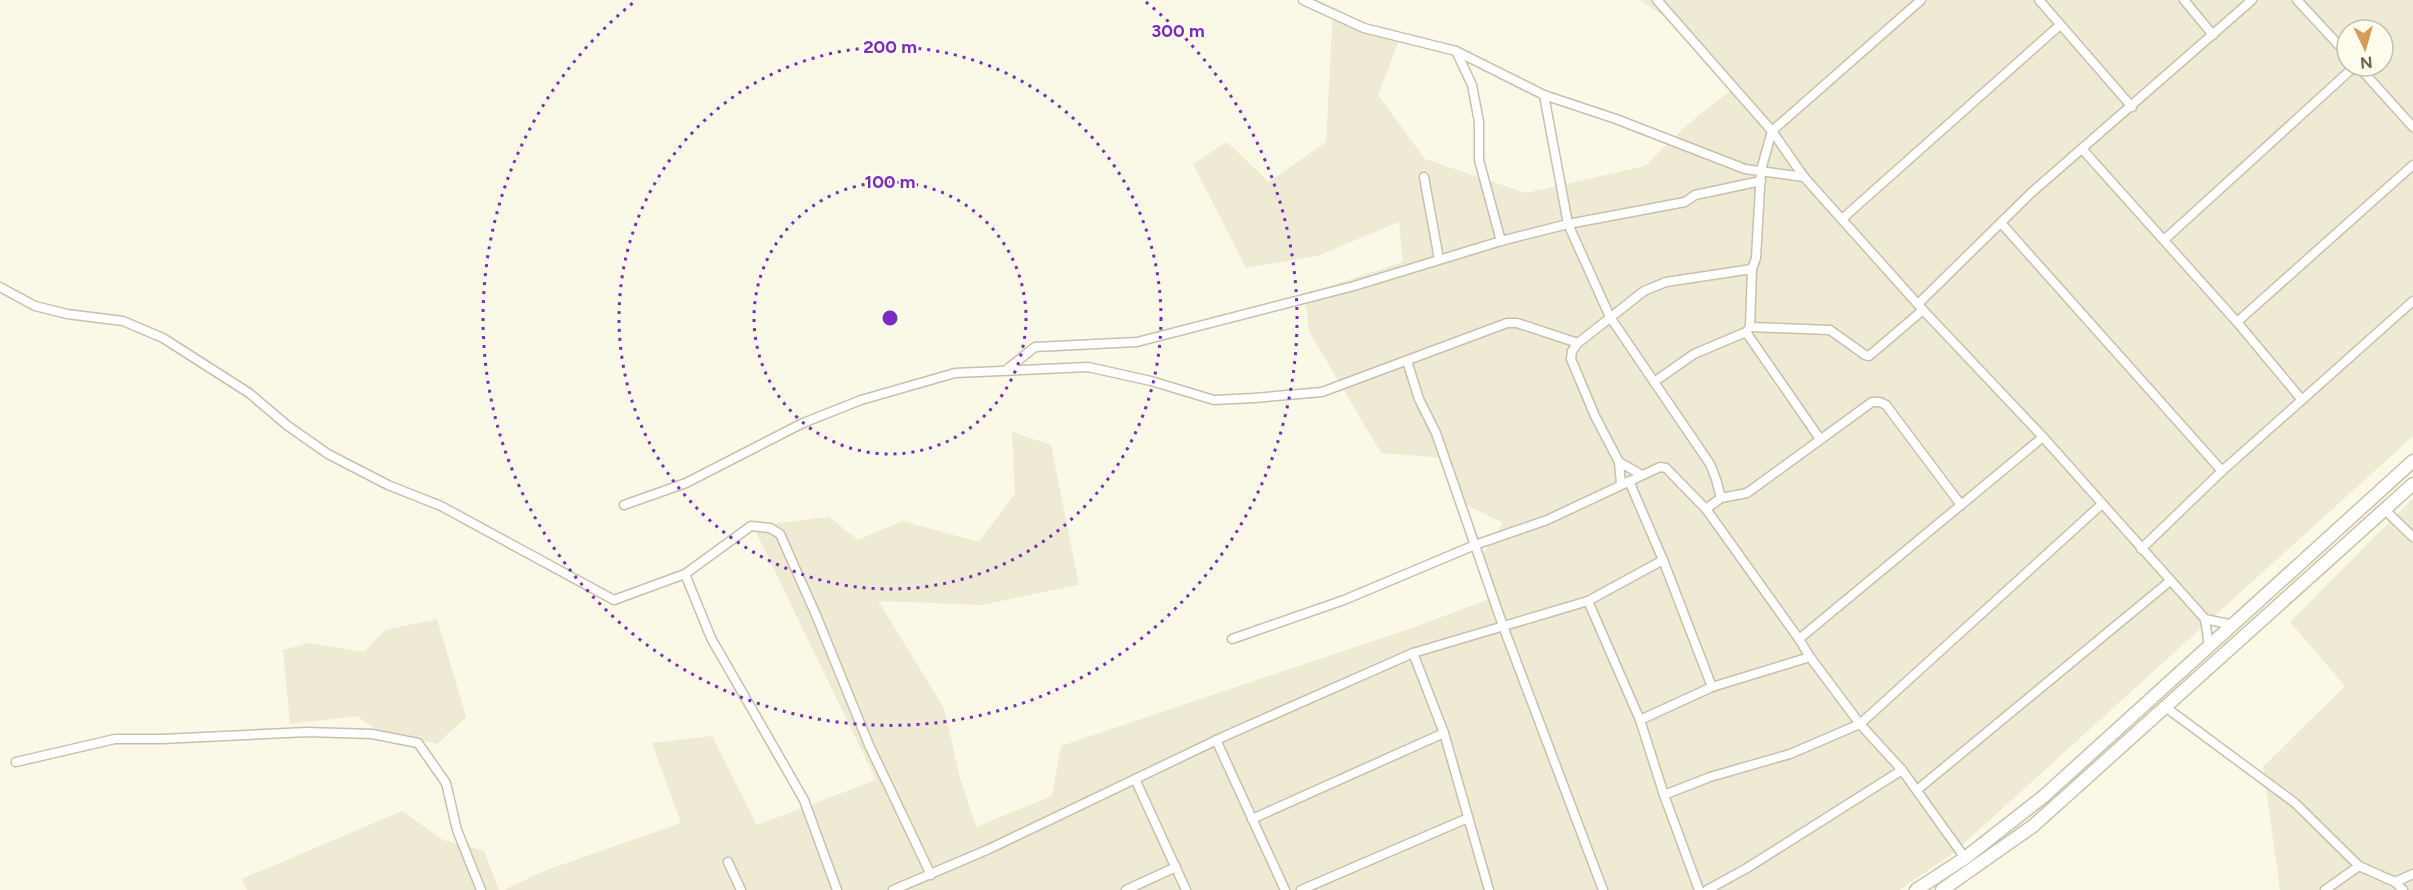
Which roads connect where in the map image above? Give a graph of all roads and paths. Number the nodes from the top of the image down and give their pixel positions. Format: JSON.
{"nodes":[{"id":1,"x":1304,"y":0,"type":"edge"},
{"id":2,"x":1657,"y":0,"type":"edge"},
{"id":3,"x":1921,"y":0,"type":"edge"},
{"id":4,"x":2039,"y":0,"type":"edge"},
{"id":5,"x":2184,"y":0,"type":"edge"},
{"id":6,"x":2252,"y":0,"type":"edge"},
{"id":7,"x":2297,"y":0,"type":"edge"},
{"id":8,"x":2061,"y":25,"type":"junction"},
{"id":9,"x":2213,"y":35,"type":"junction"},
{"id":10,"x":2335,"y":41,"type":"edge"},
{"id":11,"x":1456,"y":51,"type":"junction"},
{"id":12,"x":2343,"y":78,"type":"edge"},
{"id":13,"x":2367,"y":78,"type":"edge"},
{"id":14,"x":1544,"y":95,"type":"junction"},
{"id":15,"x":2132,"y":107,"type":"junction"},
{"id":16,"x":2413,"y":127,"type":"edge"},
{"id":17,"x":1772,"y":131,"type":"junction"},
{"id":18,"x":2083,"y":150,"type":"junction"},
{"id":19,"x":2413,"y":165,"type":"edge"},
{"id":20,"x":1761,"y":170,"type":"junction"},
{"id":21,"x":1424,"y":177,"type":"dead end"},
{"id":22,"x":1804,"y":177,"type":"junction"},
{"id":23,"x":1761,"y":181,"type":"junction"},
{"id":24,"x":1842,"y":219,"type":"junction"},
{"id":25,"x":2001,"y":223,"type":"junction"},
{"id":26,"x":1569,"y":224,"type":"junction"},
{"id":27,"x":1501,"y":240,"type":"junction"},
{"id":28,"x":2164,"y":240,"type":"junction"},
{"id":29,"x":1440,"y":259,"type":"junction"},
{"id":30,"x":1752,"y":269,"type":"junction"},
{"id":31,"x":0,"y":287,"type":"edge"},
{"id":32,"x":2413,"y":301,"type":"edge"},
{"id":33,"x":1921,"y":307,"type":"junction"},
{"id":34,"x":1610,"y":317,"type":"junction"},
{"id":35,"x":2237,"y":322,"type":"junction"},
{"id":36,"x":1748,"y":330,"type":"junction"},
{"id":37,"x":1578,"y":343,"type":"junction"},
{"id":38,"x":1407,"y":361,"type":"junction"},
{"id":39,"x":1006,"y":371,"type":"junction"},
{"id":40,"x":1654,"y":382,"type":"junction"},
{"id":41,"x":2302,"y":400,"type":"junction"},
{"id":42,"x":2043,"y":437,"type":"junction"},
{"id":43,"x":1820,"y":439,"type":"junction"},
{"id":44,"x":2413,"y":461,"type":"edge"},
{"id":45,"x":1619,"y":462,"type":"junction"},
{"id":46,"x":2222,"y":471,"type":"junction"},
{"id":47,"x":1642,"y":475,"type":"junction"},
{"id":48,"x":1625,"y":482,"type":"junction"},
{"id":49,"x":2413,"y":484,"type":"edge"},
{"id":50,"x":1720,"y":498,"type":"junction"},
{"id":51,"x":2102,"y":504,"type":"junction"},
{"id":52,"x":624,"y":505,"type":"dead end"},
{"id":53,"x":1961,"y":505,"type":"junction"},
{"id":54,"x":1706,"y":509,"type":"junction"},
{"id":55,"x":2385,"y":510,"type":"junction"},
{"id":56,"x":2413,"y":537,"type":"edge"},
{"id":57,"x":2325,"y":542,"type":"junction"},
{"id":58,"x":1475,"y":545,"type":"junction"},
{"id":59,"x":2141,"y":549,"type":"junction"},
{"id":60,"x":2336,"y":552,"type":"junction"},
{"id":61,"x":1664,"y":560,"type":"junction"},
{"id":62,"x":685,"y":574,"type":"junction"},
{"id":63,"x":2170,"y":581,"type":"junction"},
{"id":64,"x":1588,"y":601,"type":"junction"},
{"id":65,"x":2205,"y":619,"type":"junction"},
{"id":66,"x":2233,"y":625,"type":"junction"},
{"id":67,"x":1503,"y":626,"type":"junction"},
{"id":68,"x":1232,"y":639,"type":"dead end"},
{"id":69,"x":1799,"y":639,"type":"junction"},
{"id":70,"x":2210,"y":646,"type":"junction"},
{"id":71,"x":1413,"y":652,"type":"junction"},
{"id":72,"x":1810,"y":657,"type":"junction"},
{"id":73,"x":1712,"y":687,"type":"junction"},
{"id":74,"x":2164,"y":706,"type":"junction"},
{"id":75,"x":1640,"y":720,"type":"junction"},
{"id":76,"x":1860,"y":724,"type":"junction"},
{"id":77,"x":1444,"y":733,"type":"junction"},
{"id":78,"x":1215,"y":740,"type":"junction"},
{"id":79,"x":16,"y":762,"type":"dead end"},
{"id":80,"x":1902,"y":770,"type":"junction"},
{"id":81,"x":1135,"y":779,"type":"junction"},
{"id":82,"x":1917,"y":790,"type":"junction"},
{"id":83,"x":1664,"y":795,"type":"junction"},
{"id":84,"x":1468,"y":818,"type":"junction"},
{"id":85,"x":1252,"y":819,"type":"junction"},
{"id":86,"x":1965,"y":858,"type":"junction"},
{"id":87,"x":728,"y":862,"type":"dead end"},
{"id":88,"x":2359,"y":866,"type":"junction"},
{"id":89,"x":1176,"y":867,"type":"junction"},
{"id":90,"x":2413,"y":874,"type":"edge"},
{"id":91,"x":931,"y":875,"type":"junction"},
{"id":92,"x":2395,"y":882,"type":"junction"},
{"id":93,"x":481,"y":890,"type":"edge"},
{"id":94,"x":741,"y":890,"type":"edge"},
{"id":95,"x":837,"y":890,"type":"edge"},
{"id":96,"x":893,"y":890,"type":"edge"},
{"id":97,"x":1126,"y":890,"type":"edge"},
{"id":98,"x":1186,"y":890,"type":"edge"},
{"id":99,"x":1285,"y":890,"type":"edge"},
{"id":100,"x":1301,"y":890,"type":"edge"},
{"id":101,"x":1489,"y":890,"type":"edge"},
{"id":102,"x":1603,"y":890,"type":"edge"},
{"id":103,"x":1699,"y":890,"type":"edge"},
{"id":104,"x":1707,"y":890,"type":"edge"},
{"id":105,"x":1916,"y":890,"type":"edge"},
{"id":106,"x":1942,"y":890,"type":"edge"},
{"id":107,"x":2325,"y":890,"type":"edge"},
{"id":108,"x":2403,"y":890,"type":"edge"}],
"edges":[{"from":1,"to":11,"type":"street"},
{"from":2,"to":17,"type":"street"},
{"from":3,"to":17,"type":"street"},
{"from":4,"to":8,"type":"street"},
{"from":5,"to":9,"type":"street"},
{"from":6,"to":9,"type":"street"},
{"from":7,"to":10,"type":"street"},
{"from":8,"to":15,"type":"street"},
{"from":8,"to":24,"type":"street"},
{"from":9,"to":15,"type":"street"},
{"from":11,"to":14,"type":"street"},
{"from":11,"to":27,"type":"street"},
{"from":12,"to":28,"type":"street"},
{"from":13,"to":16,"type":"street"},
{"from":14,"to":20,"type":"street"},
{"from":14,"to":26,"type":"street"},
{"from":15,"to":18,"type":"street"},
{"from":17,"to":20,"type":"street"},
{"from":17,"to":22,"type":"street"},
{"from":18,"to":25,"type":"street"},
{"from":18,"to":28,"type":"street"},
{"from":19,"to":35,"type":"street"},
{"from":20,"to":22,"type":"street"},
{"from":20,"to":23,"type":"street"},
{"from":21,"to":29,"type":"street"},
{"from":22,"to":24,"type":"street"},
{"from":23,"to":26,"type":"street"},
{"from":23,"to":30,"type":"street"},
{"from":24,"to":33,"type":"street"},
{"from":25,"to":33,"type":"street"},
{"from":25,"to":46,"type":"street"},
{"from":26,"to":27,"type":"street"},
{"from":26,"to":34,"type":"street"},
{"from":27,"to":29,"type":"street"},
{"from":28,"to":35,"type":"street"},
{"from":29,"to":39,"type":"street"},
{"from":30,"to":34,"type":"street"},
{"from":30,"to":36,"type":"street"},
{"from":31,"to":62,"type":"street"},
{"from":32,"to":41,"type":"street"},
{"from":33,"to":36,"type":"street"},
{"from":33,"to":42,"type":"street"},
{"from":34,"to":37,"type":"street"},
{"from":34,"to":40,"type":"street"},
{"from":35,"to":41,"type":"street"},
{"from":36,"to":40,"type":"street"},
{"from":36,"to":43,"type":"street"},
{"from":37,"to":38,"type":"street"},
{"from":37,"to":45,"type":"street"},
{"from":38,"to":39,"type":"street"},
{"from":38,"to":58,"type":"street"},
{"from":39,"to":52,"type":"street"},
{"from":40,"to":50,"type":"street"},
{"from":41,"to":46,"type":"street"},
{"from":42,"to":51,"type":"street"},
{"from":42,"to":53,"type":"street"},
{"from":43,"to":50,"type":"street"},
{"from":43,"to":53,"type":"street"},
{"from":44,"to":57,"type":"main road"},
{"from":45,"to":47,"type":"street"},
{"from":45,"to":48,"type":"street"},
{"from":46,"to":59,"type":"street"},
{"from":47,"to":48,"type":"street"},
{"from":47,"to":54,"type":"street"},
{"from":48,"to":58,"type":"street"},
{"from":48,"to":61,"type":"street"},
{"from":49,"to":55,"type":"main road"},
{"from":50,"to":54,"type":"street"},
{"from":51,"to":59,"type":"street"},
{"from":51,"to":76,"type":"street"},
{"from":53,"to":69,"type":"street"},
{"from":54,"to":69,"type":"street"},
{"from":55,"to":56,"type":"street"},
{"from":55,"to":60,"type":"main road"},
{"from":57,"to":60,"type":"main road"},
{"from":57,"to":66,"type":"main road"},
{"from":58,"to":67,"type":"street"},
{"from":58,"to":68,"type":"street"},
{"from":59,"to":63,"type":"street"},
{"from":60,"to":74,"type":"main road"},
{"from":61,"to":64,"type":"street"},
{"from":61,"to":73,"type":"street"},
{"from":62,"to":91,"type":"street"},
{"from":62,"to":95,"type":"street"},
{"from":63,"to":65,"type":"street"},
{"from":63,"to":82,"type":"street"},
{"from":64,"to":67,"type":"street"},
{"from":64,"to":75,"type":"street"},
{"from":65,"to":66,"type":"street"},
{"from":65,"to":70,"type":"street"},
{"from":66,"to":70,"type":"main road"},
{"from":67,"to":71,"type":"street"},
{"from":67,"to":102,"type":"street"},
{"from":69,"to":72,"type":"street"},
{"from":70,"to":86,"type":"main road"},
{"from":71,"to":77,"type":"street"},
{"from":71,"to":78,"type":"street"},
{"from":72,"to":73,"type":"street"},
{"from":72,"to":76,"type":"street"},
{"from":73,"to":75,"type":"street"},
{"from":74,"to":88,"type":"street"},
{"from":74,"to":106,"type":"main road"},
{"from":75,"to":83,"type":"street"},
{"from":76,"to":80,"type":"street"},
{"from":76,"to":83,"type":"street"},
{"from":77,"to":84,"type":"street"},
{"from":77,"to":85,"type":"street"},
{"from":78,"to":81,"type":"street"},
{"from":78,"to":85,"type":"street"},
{"from":79,"to":93,"type":"street"},
{"from":80,"to":82,"type":"street"},
{"from":80,"to":104,"type":"street"},
{"from":81,"to":89,"type":"street"},
{"from":81,"to":91,"type":"street"},
{"from":82,"to":86,"type":"street"},
{"from":83,"to":103,"type":"street"},
{"from":84,"to":100,"type":"street"},
{"from":84,"to":101,"type":"street"},
{"from":85,"to":99,"type":"street"},
{"from":86,"to":105,"type":"main road"},
{"from":87,"to":94,"type":"street"},
{"from":88,"to":92,"type":"street"},
{"from":88,"to":107,"type":"street"},
{"from":89,"to":97,"type":"street"},
{"from":89,"to":98,"type":"street"},
{"from":90,"to":92,"type":"street"},
{"from":91,"to":96,"type":"street"},
{"from":92,"to":108,"type":"street"}]}
